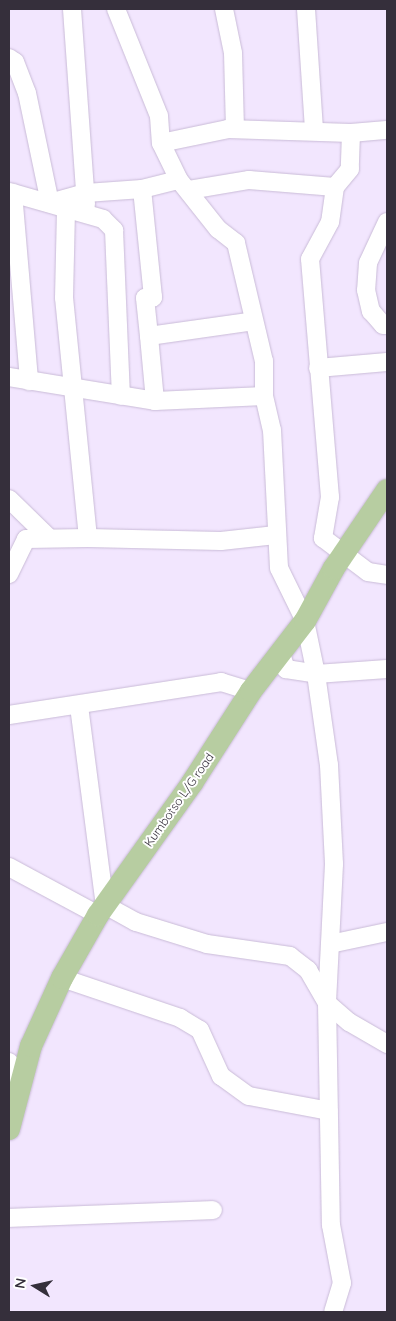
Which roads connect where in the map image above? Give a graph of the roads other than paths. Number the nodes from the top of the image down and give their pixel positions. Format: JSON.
{"nodes":[{"id":1,"x":72,"y":9,"type":"edge"},
{"id":2,"x":116,"y":9,"type":"edge"},
{"id":3,"x":224,"y":9,"type":"edge"},
{"id":4,"x":306,"y":9,"type":"edge"},
{"id":5,"x":9,"y":58,"type":"edge"},
{"id":6,"x":235,"y":129,"type":"junction"},
{"id":7,"x":387,"y":130,"type":"edge"},
{"id":8,"x":314,"y":131,"type":"junction"},
{"id":9,"x":351,"y":133,"type":"junction"},
{"id":10,"x":161,"y":143,"type":"junction"},
{"id":11,"x":184,"y":185,"type":"junction"},
{"id":12,"x":335,"y":187,"type":"junction"},
{"id":13,"x":142,"y":189,"type":"junction"},
{"id":14,"x":11,"y":192,"type":"edge"},
{"id":15,"x":86,"y":193,"type":"junction"},
{"id":16,"x":58,"y":205,"type":"junction"},
{"id":17,"x":87,"y":214,"type":"junction"},
{"id":18,"x":387,"y":222,"type":"edge"},
{"id":19,"x":254,"y":321,"type":"junction"},
{"id":20,"x":387,"y":328,"type":"edge"},
{"id":21,"x":149,"y":336,"type":"junction"},
{"id":22,"x":387,"y":362,"type":"edge"},
{"id":23,"x":318,"y":368,"type":"junction"},
{"id":24,"x":9,"y":377,"type":"edge"},
{"id":25,"x":29,"y":380,"type":"junction"},
{"id":26,"x":74,"y":388,"type":"junction"},
{"id":27,"x":121,"y":396,"type":"junction"},
{"id":28,"x":264,"y":396,"type":"junction"},
{"id":29,"x":155,"y":401,"type":"junction"},
{"id":30,"x":387,"y":490,"type":"edge"},
{"id":31,"x":9,"y":499,"type":"edge"},
{"id":32,"x":276,"y":535,"type":"junction"},
{"id":33,"x":47,"y":536,"type":"junction"},
{"id":34,"x":88,"y":538,"type":"junction"},
{"id":35,"x":343,"y":555,"type":"junction"},
{"id":36,"x":9,"y":574,"type":"edge"},
{"id":37,"x":387,"y":575,"type":"edge"},
{"id":38,"x":305,"y":621,"type":"junction"},
{"id":39,"x":282,"y":654,"type":"junction"},
{"id":40,"x":387,"y":669,"type":"edge"},
{"id":41,"x":316,"y":674,"type":"junction"},
{"id":42,"x":251,"y":690,"type":"junction"},
{"id":43,"x":79,"y":706,"type":"junction"},
{"id":44,"x":9,"y":715,"type":"edge"},
{"id":45,"x":9,"y":867,"type":"edge"},
{"id":46,"x":101,"y":910,"type":"junction"},
{"id":47,"x":387,"y":932,"type":"edge"},
{"id":48,"x":330,"y":944,"type":"junction"},
{"id":49,"x":62,"y":978,"type":"junction"},
{"id":50,"x":327,"y":1003,"type":"junction"},
{"id":51,"x":387,"y":1044,"type":"edge"},
{"id":52,"x":14,"y":1071,"type":"edge"},
{"id":53,"x":329,"y":1111,"type":"junction"},
{"id":54,"x":9,"y":1129,"type":"edge"},
{"id":55,"x":214,"y":1210,"type":"dead end"},
{"id":56,"x":9,"y":1218,"type":"edge"},
{"id":57,"x":333,"y":1312,"type":"edge"}],
"edges":[{"from":1,"to":15,"type":"street"},
{"from":2,"to":10,"type":"street"},
{"from":3,"to":6,"type":"street"},
{"from":4,"to":8,"type":"street"},
{"from":5,"to":16,"type":"street"},
{"from":6,"to":8,"type":"street"},
{"from":6,"to":10,"type":"street"},
{"from":7,"to":9,"type":"street"},
{"from":8,"to":9,"type":"street"},
{"from":9,"to":12,"type":"street"},
{"from":10,"to":11,"type":"street"},
{"from":11,"to":12,"type":"street"},
{"from":11,"to":13,"type":"street"},
{"from":11,"to":19,"type":"street"},
{"from":12,"to":23,"type":"street"},
{"from":13,"to":15,"type":"street"},
{"from":13,"to":21,"type":"street"},
{"from":14,"to":16,"type":"street"},
{"from":14,"to":25,"type":"street"},
{"from":15,"to":16,"type":"street"},
{"from":15,"to":17,"type":"street"},
{"from":16,"to":17,"type":"street"},
{"from":16,"to":26,"type":"street"},
{"from":17,"to":27,"type":"street"},
{"from":18,"to":20,"type":"street"},
{"from":19,"to":21,"type":"street"},
{"from":19,"to":28,"type":"street"},
{"from":21,"to":29,"type":"street"},
{"from":22,"to":23,"type":"street"},
{"from":23,"to":35,"type":"street"},
{"from":24,"to":25,"type":"street"},
{"from":25,"to":26,"type":"street"},
{"from":26,"to":27,"type":"street"},
{"from":26,"to":34,"type":"street"},
{"from":27,"to":29,"type":"street"},
{"from":28,"to":29,"type":"street"},
{"from":28,"to":32,"type":"street"},
{"from":30,"to":35,"type":"main road","name":"Kumbotso L/G road"},
{"from":31,"to":33,"type":"street"},
{"from":32,"to":34,"type":"street"},
{"from":32,"to":38,"type":"street"},
{"from":33,"to":34,"type":"street"},
{"from":33,"to":36,"type":"street"},
{"from":35,"to":37,"type":"street"},
{"from":35,"to":38,"type":"main road","name":"Kumbotso L/G road"},
{"from":38,"to":39,"type":"main road","name":"Kumbotso L/G road"},
{"from":38,"to":41,"type":"street"},
{"from":39,"to":41,"type":"street"},
{"from":39,"to":42,"type":"main road","name":"Kumbotso L/G road"},
{"from":40,"to":41,"type":"street"},
{"from":41,"to":48,"type":"street"},
{"from":42,"to":43,"type":"street"},
{"from":42,"to":46,"type":"main road","name":"Kumbotso L/G road"},
{"from":43,"to":44,"type":"street"},
{"from":43,"to":46,"type":"street"},
{"from":45,"to":46,"type":"street"},
{"from":46,"to":49,"type":"main road","name":"Kumbotso L/G road"},
{"from":46,"to":50,"type":"street"},
{"from":47,"to":48,"type":"street"},
{"from":48,"to":50,"type":"street"},
{"from":49,"to":52,"type":"main road","name":"Kumbotso L/G road"},
{"from":49,"to":53,"type":"street"},
{"from":50,"to":51,"type":"street"},
{"from":50,"to":53,"type":"street"},
{"from":52,"to":54,"type":"main road","name":"Kumbotso L/G road"},
{"from":53,"to":57,"type":"street"},
{"from":55,"to":56,"type":"street"}]}
